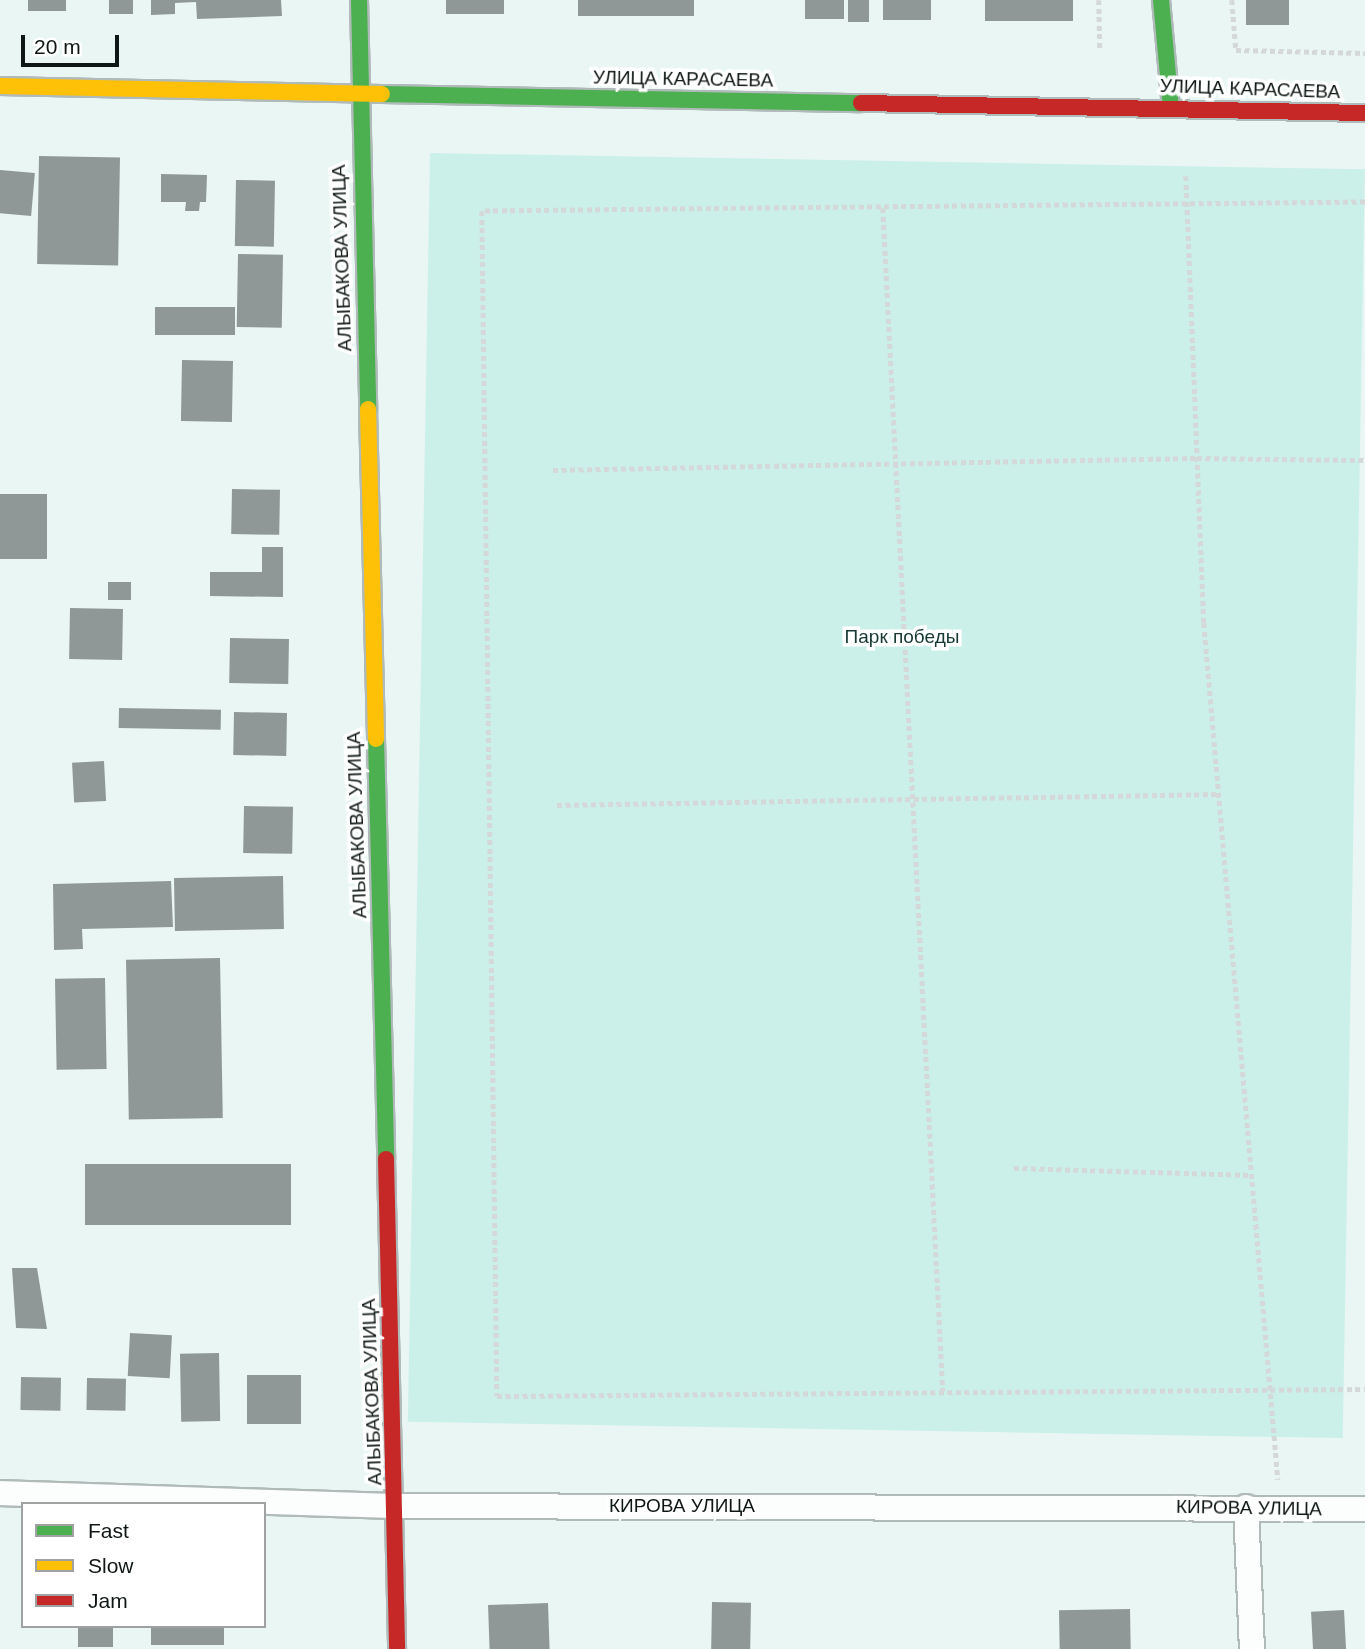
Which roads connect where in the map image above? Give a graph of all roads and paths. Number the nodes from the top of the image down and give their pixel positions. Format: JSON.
{"nodes":[{"id":1,"x":359,"y":0,"type":"edge"},
{"id":2,"x":1099,"y":0,"type":"edge"},
{"id":3,"x":1161,"y":0,"type":"edge"},
{"id":4,"x":1232,"y":0,"type":"edge"},
{"id":5,"x":1100,"y":50,"type":"dead end"},
{"id":6,"x":1365,"y":52,"type":"edge"},
{"id":7,"x":0,"y":86,"type":"edge"},
{"id":8,"x":359,"y":95,"type":"junction"},
{"id":9,"x":1171,"y":108,"type":"junction"},
{"id":10,"x":1365,"y":113,"type":"edge"},
{"id":11,"x":1186,"y":176,"type":"dead end"},
{"id":12,"x":1365,"y":202,"type":"edge"},
{"id":13,"x":1186,"y":205,"type":"junction"},
{"id":14,"x":883,"y":208,"type":"junction"},
{"id":15,"x":1197,"y":458,"type":"junction"},
{"id":16,"x":1365,"y":460,"type":"edge"},
{"id":17,"x":895,"y":464,"type":"junction"},
{"id":18,"x":553,"y":470,"type":"dead end"},
{"id":19,"x":1218,"y":794,"type":"junction"},
{"id":20,"x":913,"y":800,"type":"junction"},
{"id":21,"x":557,"y":805,"type":"dead end"},
{"id":22,"x":1014,"y":1168,"type":"dead end"},
{"id":23,"x":1252,"y":1175,"type":"junction"},
{"id":24,"x":1270,"y":1389,"type":"junction"},
{"id":25,"x":1365,"y":1390,"type":"edge"},
{"id":26,"x":943,"y":1391,"type":"junction"},
{"id":27,"x":0,"y":1493,"type":"edge"},
{"id":28,"x":396,"y":1506,"type":"junction"},
{"id":29,"x":1246,"y":1507,"type":"junction"},
{"id":30,"x":1281,"y":1508,"type":"junction"},
{"id":31,"x":1365,"y":1509,"type":"edge"},
{"id":32,"x":397,"y":1649,"type":"edge"},
{"id":33,"x":1252,"y":1649,"type":"edge"}],
"edges":[{"from":1,"to":8,"type":"street","name":"АЛЫБАКОВА УЛИЦА"},
{"from":2,"to":5,"type":"path"},
{"from":3,"to":9,"type":"street"},
{"from":4,"to":6,"type":"path"},
{"from":7,"to":8,"type":"street","name":"УЛИЦА КАРАСАЕВА"},
{"from":8,"to":9,"type":"street","name":"УЛИЦА КАРАСАЕВА"},
{"from":8,"to":28,"type":"street","name":"АЛЫБАКОВА УЛИЦА"},
{"from":9,"to":10,"type":"street","name":"УЛИЦА КАРАСАЕВА"},
{"from":11,"to":13,"type":"path"},
{"from":12,"to":13,"type":"path"},
{"from":13,"to":14,"type":"path"},
{"from":13,"to":15,"type":"path"},
{"from":14,"to":17,"type":"path"},
{"from":14,"to":26,"type":"path"},
{"from":15,"to":16,"type":"path"},
{"from":15,"to":17,"type":"path"},
{"from":15,"to":19,"type":"path"},
{"from":17,"to":18,"type":"path"},
{"from":17,"to":20,"type":"path"},
{"from":19,"to":20,"type":"path"},
{"from":19,"to":23,"type":"path"},
{"from":20,"to":21,"type":"path"},
{"from":20,"to":26,"type":"path"},
{"from":22,"to":23,"type":"path"},
{"from":23,"to":24,"type":"path"},
{"from":24,"to":25,"type":"path"},
{"from":24,"to":26,"type":"path"},
{"from":24,"to":30,"type":"path"},
{"from":27,"to":28,"type":"street","name":"КИРОВА УЛИЦА"},
{"from":28,"to":29,"type":"street","name":"КИРОВА УЛИЦА"},
{"from":28,"to":32,"type":"street","name":"АЛЫБАКОВА УЛИЦА"},
{"from":29,"to":30,"type":"street","name":"КИРОВА УЛИЦА"},
{"from":29,"to":33,"type":"street"},
{"from":30,"to":31,"type":"street","name":"КИРОВА УЛИЦА"}]}
